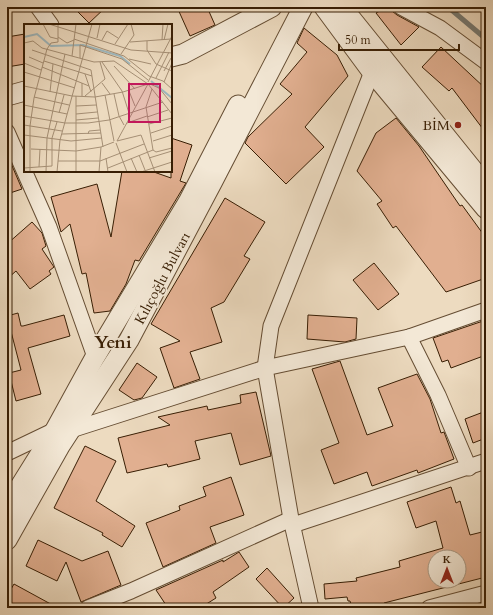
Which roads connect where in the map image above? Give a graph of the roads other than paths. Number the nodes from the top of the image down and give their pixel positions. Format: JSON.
{"nodes":[{"id":1,"x":38,"y":7,"type":"edge"},
{"id":2,"x":272,"y":7,"type":"edge"},
{"id":3,"x":291,"y":7,"type":"edge"},
{"id":4,"x":303,"y":7,"type":"edge"},
{"id":5,"x":324,"y":7,"type":"edge"},
{"id":6,"x":342,"y":7,"type":"edge"},
{"id":7,"x":401,"y":7,"type":"edge"},
{"id":8,"x":50,"y":24,"type":"edge"},
{"id":9,"x":172,"y":57,"type":"edge"},
{"id":10,"x":486,"y":62,"type":"edge"},
{"id":11,"x":372,"y":72,"type":"junction"},
{"id":12,"x":24,"y":91,"type":"edge"},
{"id":13,"x":7,"y":96,"type":"edge"},
{"id":14,"x":7,"y":132,"type":"edge"},
{"id":15,"x":24,"y":170,"type":"edge"},
{"id":16,"x":25,"y":172,"type":"edge"},
{"id":17,"x":486,"y":186,"type":"edge"},
{"id":18,"x":486,"y":209,"type":"edge"},
{"id":19,"x":486,"y":310,"type":"edge"},
{"id":20,"x":409,"y":337,"type":"junction"},
{"id":21,"x":95,"y":357,"type":"junction"},
{"id":22,"x":265,"y":368,"type":"junction"},
{"id":23,"x":63,"y":430,"type":"junction"},
{"id":24,"x":7,"y":453,"type":"edge"},
{"id":25,"x":486,"y":461,"type":"edge"},
{"id":26,"x":469,"y":468,"type":"junction"},
{"id":27,"x":7,"y":507,"type":"edge"},
{"id":28,"x":292,"y":522,"type":"junction"},
{"id":29,"x":7,"y":540,"type":"edge"},
{"id":30,"x":486,"y":592,"type":"edge"},
{"id":31,"x":88,"y":608,"type":"edge"},
{"id":32,"x":312,"y":608,"type":"edge"},
{"id":33,"x":429,"y":608,"type":"edge"}],
"edges":[{"from":1,"to":8,"type":"street"},
{"from":2,"to":9,"type":"street"},
{"from":3,"to":21,"type":"street","name":"Kılıçoğlu Bulvarı"},
{"from":4,"to":23,"type":"street","name":"Kılıçoğlu Bulvarı"},
{"from":5,"to":11,"type":"street"},
{"from":6,"to":17,"type":"street"},
{"from":7,"to":10,"type":"street"},
{"from":11,"to":18,"type":"street"},
{"from":11,"to":22,"type":"street"},
{"from":12,"to":13,"type":"street"},
{"from":14,"to":15,"type":"street"},
{"from":16,"to":21,"type":"street"},
{"from":19,"to":20,"type":"street"},
{"from":20,"to":22,"type":"street"},
{"from":20,"to":26,"type":"street"},
{"from":21,"to":23,"type":"street","name":"Kılıçoğlu Bulvarı"},
{"from":22,"to":23,"type":"street"},
{"from":22,"to":28,"type":"street"},
{"from":23,"to":24,"type":"street"},
{"from":23,"to":27,"type":"street","name":"Kılıçoğlu Bulvarı"},
{"from":23,"to":29,"type":"street","name":"Kılıçoğlu Bulvarı"},
{"from":25,"to":26,"type":"street"},
{"from":26,"to":28,"type":"street"},
{"from":28,"to":31,"type":"street"},
{"from":28,"to":32,"type":"street"},
{"from":30,"to":33,"type":"street"}]}
